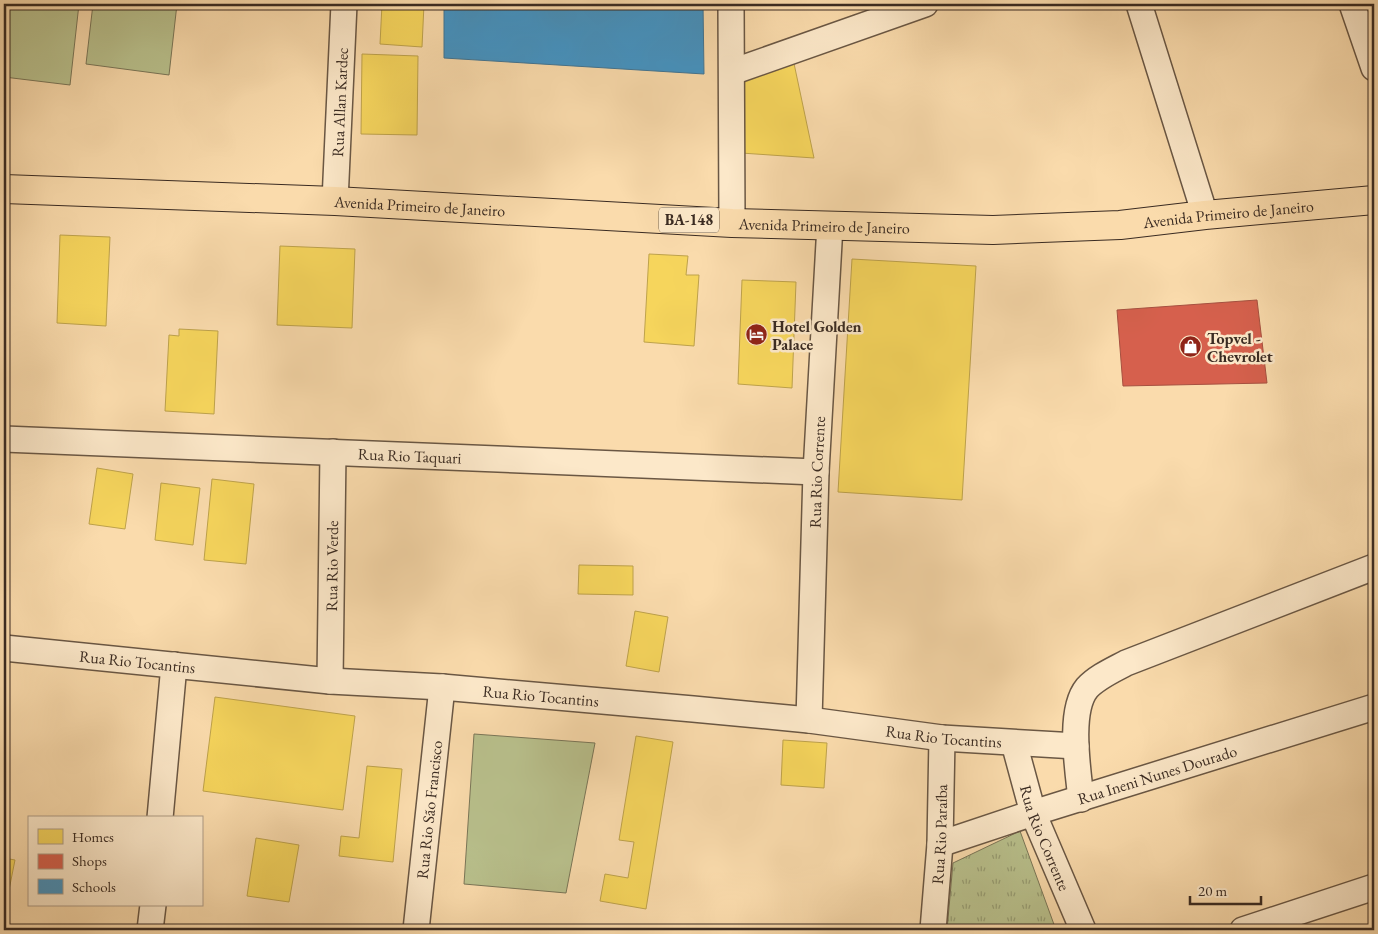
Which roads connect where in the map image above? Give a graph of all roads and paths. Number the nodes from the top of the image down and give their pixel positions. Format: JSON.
{"nodes":[{"id":1,"x":344,"y":4,"type":"edge"},
{"id":2,"x":731,"y":4,"type":"edge"},
{"id":3,"x":924,"y":4,"type":"edge"},
{"id":4,"x":1139,"y":4,"type":"edge"},
{"id":5,"x":1352,"y":4,"type":"edge"},
{"id":6,"x":1374,"y":68,"type":"edge"},
{"id":7,"x":732,"y":72,"type":"junction"},
{"id":8,"x":4,"y":189,"type":"edge"},
{"id":9,"x":1374,"y":200,"type":"edge"},
{"id":10,"x":335,"y":201,"type":"junction"},
{"id":11,"x":1205,"y":215,"type":"junction"},
{"id":12,"x":732,"y":223,"type":"junction"},
{"id":13,"x":830,"y":225,"type":"junction"},
{"id":14,"x":4,"y":439,"type":"edge"},
{"id":15,"x":333,"y":452,"type":"junction"},
{"id":16,"x":816,"y":472,"type":"junction"},
{"id":17,"x":1374,"y":567,"type":"edge"},
{"id":18,"x":4,"y":648,"type":"edge"},
{"id":19,"x":174,"y":665,"type":"junction"},
{"id":20,"x":330,"y":681,"type":"junction"},
{"id":21,"x":442,"y":687,"type":"junction"},
{"id":22,"x":1374,"y":707,"type":"edge"},
{"id":23,"x":809,"y":720,"type":"junction"},
{"id":24,"x":942,"y":738,"type":"junction"},
{"id":25,"x":1014,"y":743,"type":"junction"},
{"id":26,"x":1076,"y":746,"type":"junction"},
{"id":27,"x":1081,"y":799,"type":"junction"},
{"id":28,"x":1032,"y":812,"type":"junction"},
{"id":29,"x":160,"y":816,"type":"edge"},
{"id":30,"x":940,"y":844,"type":"junction"},
{"id":31,"x":1374,"y":887,"type":"edge"},
{"id":32,"x":153,"y":906,"type":"edge"},
{"id":33,"x":150,"y":930,"type":"edge"},
{"id":34,"x":416,"y":930,"type":"edge"},
{"id":35,"x":933,"y":930,"type":"edge"},
{"id":36,"x":1083,"y":930,"type":"edge"},
{"id":37,"x":1243,"y":930,"type":"edge"}],
"edges":[{"from":1,"to":10,"type":"street","name":"Rua Allan Kardec"},
{"from":2,"to":7,"type":"street"},
{"from":3,"to":7,"type":"street"},
{"from":4,"to":11,"type":"street"},
{"from":5,"to":6,"type":"street"},
{"from":7,"to":12,"type":"street"},
{"from":8,"to":10,"type":"main road","name":"Avenida Primeiro de Janeiro","number":"BA-148"},
{"from":9,"to":11,"type":"main road","name":"Avenida Primeiro de Janeiro","number":"BA-148"},
{"from":10,"to":12,"type":"main road","name":"Avenida Primeiro de Janeiro","number":"BA-148"},
{"from":11,"to":13,"type":"main road","name":"Avenida Primeiro de Janeiro","number":"BA-148"},
{"from":12,"to":13,"type":"main road","name":"Avenida Primeiro de Janeiro","number":"BA-148"},
{"from":13,"to":16,"type":"street","name":"Rua Rio Corrente"},
{"from":14,"to":15,"type":"street","name":"Rua Rio Taquari"},
{"from":15,"to":16,"type":"street","name":"Rua Rio Taquari"},
{"from":15,"to":20,"type":"street","name":"Rua Rio Verde"},
{"from":16,"to":23,"type":"street","name":"Rua Rio Corrente"},
{"from":17,"to":26,"type":"street"},
{"from":18,"to":19,"type":"street","name":"Rua Rio Tocantins"},
{"from":19,"to":20,"type":"street","name":"Rua Rio Tocantins"},
{"from":19,"to":29,"type":"street"},
{"from":20,"to":21,"type":"street","name":"Rua Rio Tocantins"},
{"from":21,"to":23,"type":"street","name":"Rua Rio Tocantins"},
{"from":21,"to":34,"type":"street","name":"Rua Rio São Francisco"},
{"from":22,"to":27,"type":"street","name":"Rua Ineni Nunes Dourado"},
{"from":23,"to":24,"type":"street","name":"Rua Rio Tocantins"},
{"from":24,"to":25,"type":"street","name":"Rua Rio Tocantins"},
{"from":24,"to":30,"type":"street","name":"Rua Rio Paraíba"},
{"from":25,"to":26,"type":"street","name":"Rua Rio Tocantins"},
{"from":25,"to":28,"type":"street","name":"Rua Rio Corrente"},
{"from":26,"to":27,"type":"street"},
{"from":27,"to":28,"type":"street","name":"Rua Ineni Nunes Dourado"},
{"from":28,"to":30,"type":"street","name":"Rua Ineni Nunes Dourado"},
{"from":28,"to":36,"type":"street","name":"Rua Rio Corrente"},
{"from":30,"to":35,"type":"street","name":"Rua Rio Paraíba"},
{"from":31,"to":37,"type":"street"},
{"from":32,"to":33,"type":"street"}]}
